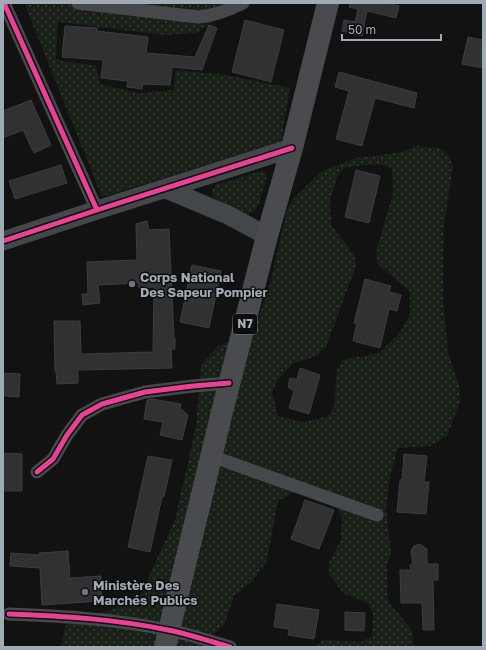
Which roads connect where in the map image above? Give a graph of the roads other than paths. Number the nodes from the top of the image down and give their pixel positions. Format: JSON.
{"nodes":[{"id":1,"x":4,"y":3,"type":"edge"},
{"id":2,"x":78,"y":3,"type":"edge"},
{"id":3,"x":243,"y":3,"type":"edge"},
{"id":4,"x":328,"y":3,"type":"edge"},
{"id":5,"x":292,"y":148,"type":"junction"},
{"id":6,"x":166,"y":189,"type":"junction"},
{"id":7,"x":97,"y":210,"type":"junction"},
{"id":8,"x":267,"y":236,"type":"junction"},
{"id":9,"x":3,"y":241,"type":"edge"},
{"id":10,"x":229,"y":383,"type":"junction"},
{"id":11,"x":211,"y":456,"type":"junction"},
{"id":12,"x":37,"y":472,"type":"dead end"},
{"id":13,"x":377,"y":515,"type":"dead end"},
{"id":14,"x":9,"y":614,"type":"dead end"},
{"id":15,"x":167,"y":638,"type":"edge"},
{"id":16,"x":230,"y":647,"type":"edge"}],
"edges":[{"from":1,"to":7,"type":"street"},
{"from":2,"to":3,"type":"street"},
{"from":4,"to":5,"type":"highway","number":"N7"},
{"from":5,"to":6,"type":"street"},
{"from":5,"to":8,"type":"highway","number":"N7"},
{"from":6,"to":7,"type":"street"},
{"from":6,"to":8,"type":"street"},
{"from":7,"to":9,"type":"street"},
{"from":8,"to":10,"type":"highway","number":"N7"},
{"from":10,"to":11,"type":"highway","number":"N7"},
{"from":10,"to":12,"type":"street"},
{"from":11,"to":13,"type":"street"},
{"from":11,"to":15,"type":"highway","number":"N7"},
{"from":14,"to":15,"type":"street"},
{"from":15,"to":16,"type":"street"}]}
